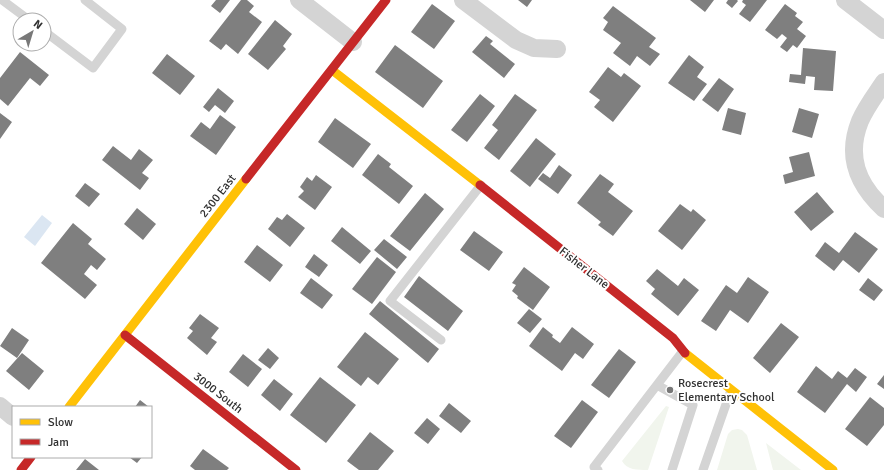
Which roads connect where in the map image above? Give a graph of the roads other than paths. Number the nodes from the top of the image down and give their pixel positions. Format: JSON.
{"nodes":[{"id":1,"x":2,"y":0,"type":"edge"},
{"id":2,"x":85,"y":0,"type":"edge"},
{"id":3,"x":299,"y":0,"type":"edge"},
{"id":4,"x":386,"y":0,"type":"edge"},
{"id":5,"x":463,"y":0,"type":"edge"},
{"id":6,"x":845,"y":0,"type":"edge"},
{"id":7,"x":18,"y":12,"type":"edge"},
{"id":8,"x":884,"y":30,"type":"edge"},
{"id":9,"x":52,"y":37,"type":"edge"},
{"id":10,"x":354,"y":42,"type":"junction"},
{"id":11,"x":557,"y":49,"type":"dead end"},
{"id":12,"x":332,"y":70,"type":"junction"},
{"id":13,"x":884,"y":82,"type":"edge"},
{"id":14,"x":481,"y":185,"type":"junction"},
{"id":15,"x":884,"y":208,"type":"edge"},
{"id":16,"x":125,"y":335,"type":"junction"},
{"id":17,"x":441,"y":340,"type":"dead end"},
{"id":18,"x":684,"y":351,"type":"junction"},
{"id":19,"x":657,"y":385,"type":"junction"},
{"id":20,"x":731,"y":389,"type":"junction"},
{"id":21,"x":0,"y":406,"type":"edge"},
{"id":22,"x":70,"y":406,"type":"edge"},
{"id":23,"x":12,"y":416,"type":"edge"},
{"id":24,"x":30,"y":458,"type":"edge"},
{"id":25,"x":21,"y":470,"type":"edge"},
{"id":26,"x":296,"y":470,"type":"edge"},
{"id":27,"x":598,"y":470,"type":"edge"},
{"id":28,"x":672,"y":470,"type":"edge"},
{"id":29,"x":703,"y":470,"type":"edge"},
{"id":30,"x":833,"y":470,"type":"edge"}],
"edges":[{"from":1,"to":7,"type":"lane"},
{"from":2,"to":9,"type":"lane"},
{"from":3,"to":10,"type":"street"},
{"from":4,"to":10,"type":"street","name":"2300 East"},
{"from":5,"to":11,"type":"street"},
{"from":6,"to":8,"type":"street"},
{"from":10,"to":12,"type":"street","name":"2300 East"},
{"from":12,"to":14,"type":"street","name":"Fisher Lane"},
{"from":12,"to":16,"type":"street","name":"2300 East"},
{"from":13,"to":15,"type":"street"},
{"from":14,"to":17,"type":"lane"},
{"from":14,"to":18,"type":"street","name":"Fisher Lane"},
{"from":16,"to":22,"type":"street","name":"2300 East"},
{"from":16,"to":26,"type":"street","name":"3000 South"},
{"from":18,"to":19,"type":"lane"},
{"from":18,"to":20,"type":"street","name":"Fisher Lane"},
{"from":19,"to":27,"type":"lane"},
{"from":19,"to":28,"type":"lane"},
{"from":20,"to":29,"type":"lane"},
{"from":20,"to":30,"type":"street","name":"Fisher Lane"},
{"from":21,"to":23,"type":"street"},
{"from":24,"to":25,"type":"street"}]}
